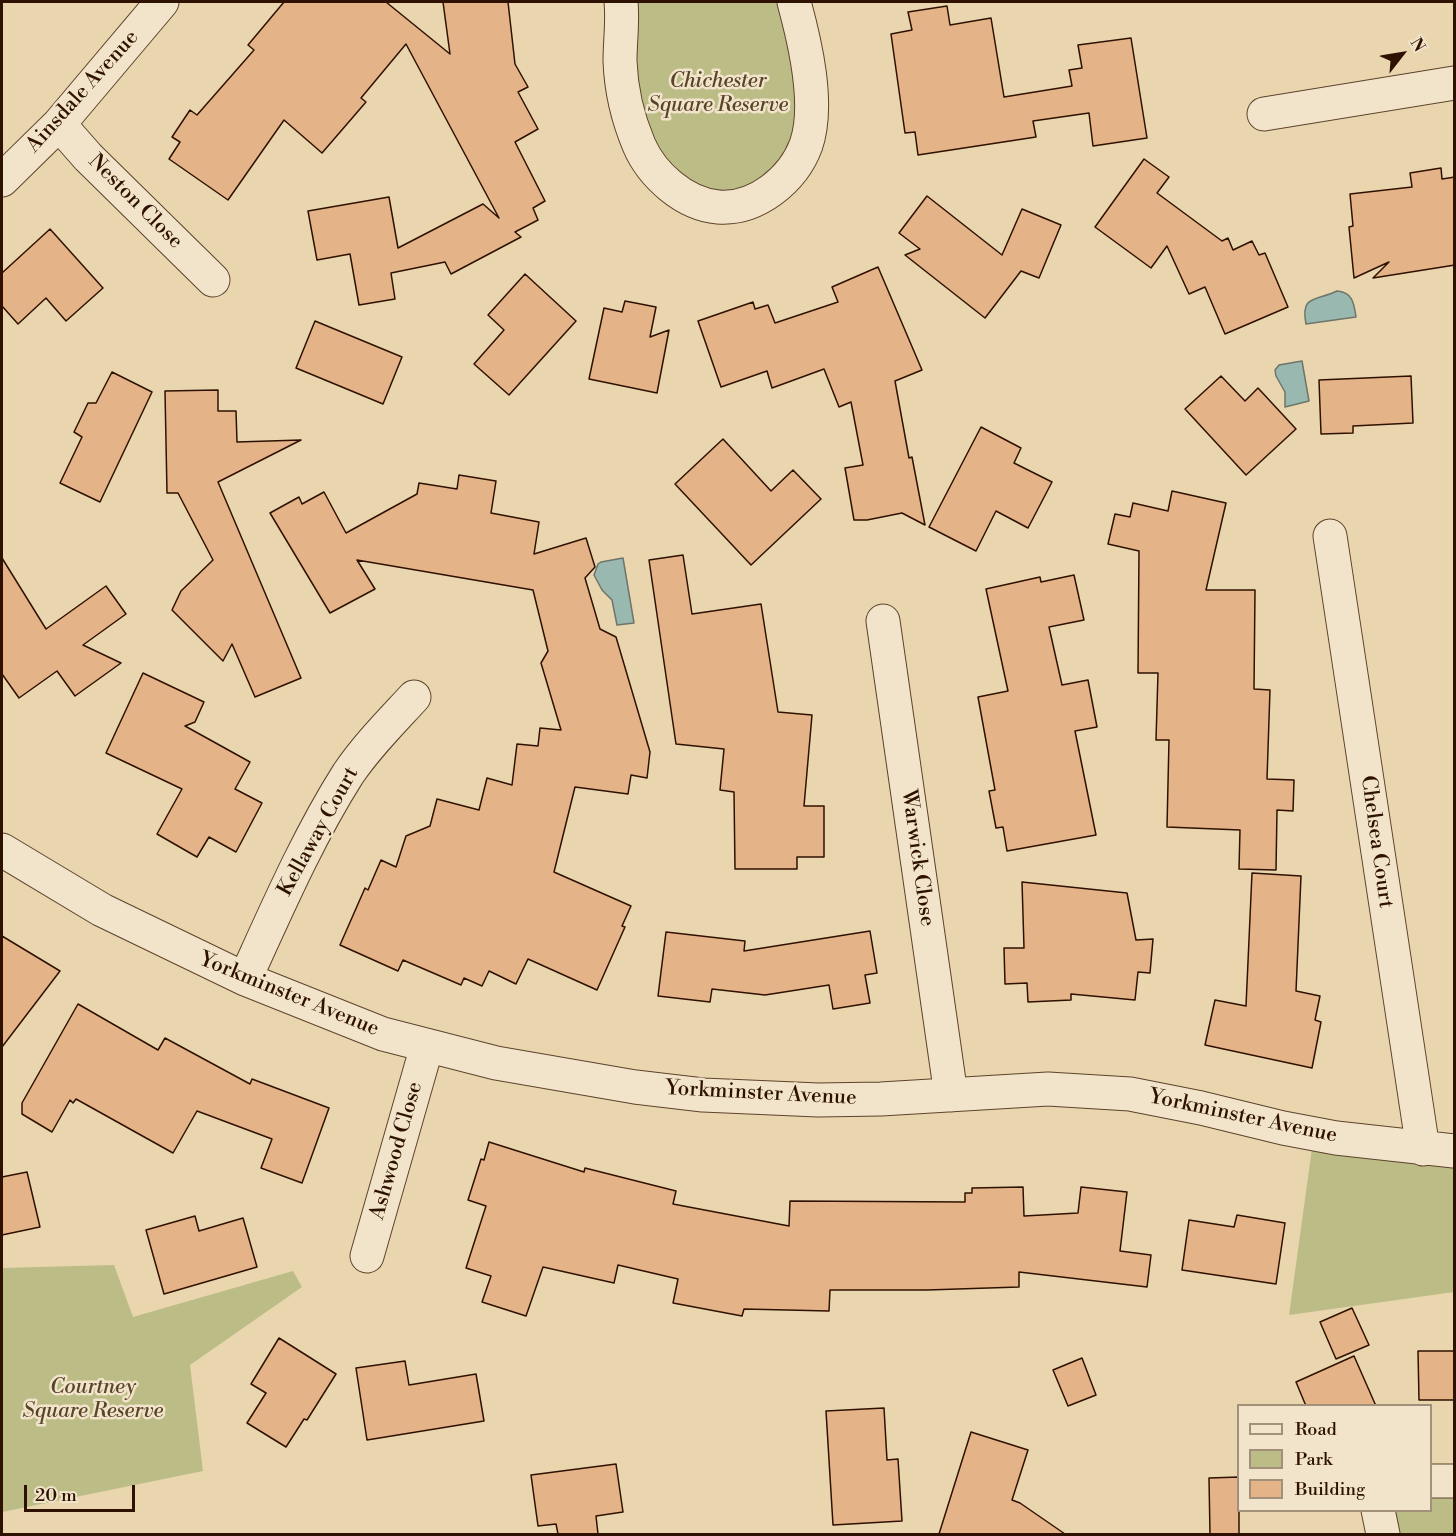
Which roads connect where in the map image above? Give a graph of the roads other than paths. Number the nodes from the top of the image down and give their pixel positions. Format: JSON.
{"nodes":[{"id":1,"x":162,"y":2,"type":"edge"},
{"id":2,"x":621,"y":2,"type":"edge"},
{"id":3,"x":794,"y":2,"type":"edge"},
{"id":4,"x":1455,"y":83,"type":"edge"},
{"id":5,"x":1264,"y":114,"type":"dead end"},
{"id":6,"x":59,"y":124,"type":"junction"},
{"id":7,"x":2,"y":180,"type":"edge"},
{"id":8,"x":213,"y":279,"type":"dead end"},
{"id":9,"x":1330,"y":536,"type":"dead end"},
{"id":10,"x":883,"y":621,"type":"dead end"},
{"id":11,"x":414,"y":697,"type":"dead end"},
{"id":12,"x":2,"y":850,"type":"edge"},
{"id":13,"x":245,"y":979,"type":"junction"},
{"id":14,"x":427,"y":1046,"type":"junction"},
{"id":15,"x":951,"y":1095,"type":"junction"},
{"id":16,"x":1439,"y":1150,"type":"edge"},
{"id":17,"x":367,"y":1256,"type":"dead end"},
{"id":18,"x":1432,"y":1481,"type":"edge"},
{"id":19,"x":1455,"y":1481,"type":"edge"},
{"id":20,"x":1378,"y":1512,"type":"edge"},
{"id":21,"x":1383,"y":1534,"type":"edge"}],
"edges":[{"from":1,"to":6,"type":"street","name":"Ainsdale Avenue"},
{"from":2,"to":3,"type":"street"},
{"from":4,"to":5,"type":"street"},
{"from":6,"to":7,"type":"street","name":"Ainsdale Avenue"},
{"from":6,"to":8,"type":"street","name":"Neston Close"},
{"from":9,"to":16,"type":"street","name":"Chelsea Court"},
{"from":10,"to":15,"type":"street","name":"Warwick Close"},
{"from":11,"to":13,"type":"street","name":"Kellaway Court"},
{"from":12,"to":13,"type":"street","name":"Yorkminster Avenue"},
{"from":13,"to":14,"type":"street","name":"Yorkminster Avenue"},
{"from":14,"to":15,"type":"street","name":"Yorkminster Avenue"},
{"from":14,"to":17,"type":"street","name":"Ashwood Close"},
{"from":15,"to":16,"type":"street","name":"Yorkminster Avenue"},
{"from":18,"to":19,"type":"street"},
{"from":20,"to":21,"type":"street"}]}
